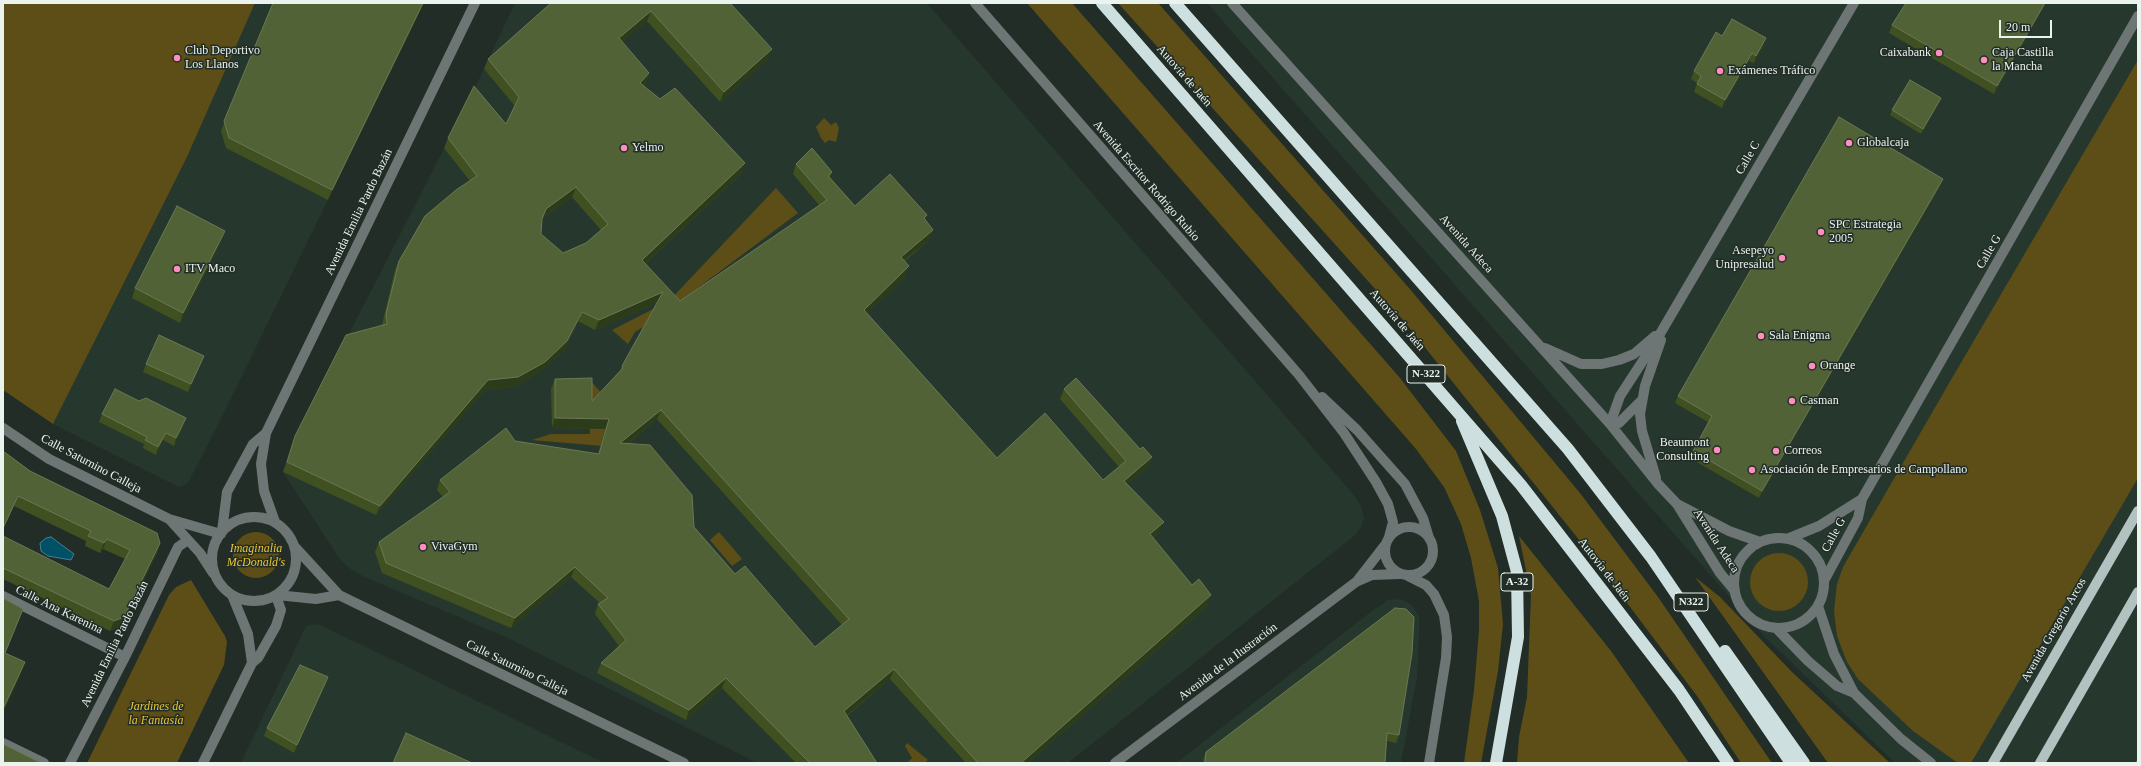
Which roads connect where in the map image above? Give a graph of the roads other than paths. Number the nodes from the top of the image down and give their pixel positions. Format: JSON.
{"nodes":[{"id":1,"x":475,"y":3,"type":"edge"},
{"id":2,"x":975,"y":3,"type":"edge"},
{"id":3,"x":1102,"y":3,"type":"edge"},
{"id":4,"x":1175,"y":3,"type":"edge"},
{"id":5,"x":1232,"y":3,"type":"edge"},
{"id":6,"x":1854,"y":3,"type":"edge"},
{"id":7,"x":2138,"y":16,"type":"edge"},
{"id":8,"x":1665,"y":326,"type":"junction"},
{"id":9,"x":1539,"y":346,"type":"junction"},
{"id":10,"x":1299,"y":375,"type":"junction"},
{"id":11,"x":1642,"y":400,"type":"junction"},
{"id":12,"x":1457,"y":411,"type":"junction"},
{"id":13,"x":1610,"y":424,"type":"junction"},
{"id":14,"x":3,"y":428,"type":"edge"},
{"id":15,"x":266,"y":434,"type":"junction"},
{"id":16,"x":1568,"y":449,"type":"junction"},
{"id":17,"x":1658,"y":484,"type":"junction"},
{"id":18,"x":1862,"y":499,"type":"junction"},
{"id":19,"x":1677,"y":504,"type":"junction"},
{"id":20,"x":2138,"y":511,"type":"edge"},
{"id":21,"x":169,"y":518,"type":"junction"},
{"id":22,"x":275,"y":522,"type":"junction"},
{"id":23,"x":221,"y":532,"type":"junction"},
{"id":24,"x":1429,"y":538,"type":"junction"},
{"id":25,"x":1787,"y":539,"type":"junction"},
{"id":26,"x":188,"y":540,"type":"junction"},
{"id":27,"x":1387,"y":541,"type":"junction"},
{"id":28,"x":1760,"y":542,"type":"junction"},
{"id":29,"x":294,"y":546,"type":"junction"},
{"id":30,"x":1404,"y":575,"type":"junction"},
{"id":31,"x":216,"y":577,"type":"junction"},
{"id":32,"x":1824,"y":581,"type":"junction"},
{"id":33,"x":1356,"y":582,"type":"junction"},
{"id":34,"x":1735,"y":591,"type":"junction"},
{"id":35,"x":2138,"y":592,"type":"edge"},
{"id":36,"x":232,"y":595,"type":"junction"},
{"id":37,"x":339,"y":595,"type":"junction"},
{"id":38,"x":3,"y":596,"type":"edge"},
{"id":39,"x":276,"y":596,"type":"junction"},
{"id":40,"x":1818,"y":606,"type":"junction"},
{"id":41,"x":1776,"y":628,"type":"junction"},
{"id":42,"x":124,"y":657,"type":"junction"},
{"id":43,"x":252,"y":663,"type":"junction"},
{"id":44,"x":1854,"y":693,"type":"junction"},
{"id":45,"x":3,"y":743,"type":"edge"},
{"id":46,"x":1995,"y":760,"type":"edge"},
{"id":47,"x":44,"y":763,"type":"edge"},
{"id":48,"x":70,"y":763,"type":"edge"},
{"id":49,"x":203,"y":763,"type":"edge"},
{"id":50,"x":684,"y":763,"type":"edge"},
{"id":51,"x":1115,"y":763,"type":"edge"},
{"id":52,"x":1429,"y":763,"type":"edge"},
{"id":53,"x":1496,"y":763,"type":"edge"},
{"id":54,"x":1728,"y":763,"type":"edge"},
{"id":55,"x":1791,"y":763,"type":"edge"},
{"id":56,"x":1804,"y":763,"type":"edge"},
{"id":57,"x":1931,"y":763,"type":"edge"},
{"id":58,"x":2040,"y":763,"type":"edge"}],
"edges":[{"from":1,"to":15,"type":"street","name":"Avenida Emilia Pardo Bazán"},
{"from":2,"to":10,"type":"street","name":"Avenida Escritor Rodrigo Rubio"},
{"from":3,"to":12,"type":"highway","name":"Autovía de Jaén","number":"N-322"},
{"from":4,"to":16,"type":"highway"},
{"from":5,"to":9,"type":"street","name":"Avenida Adeca"},
{"from":6,"to":8,"type":"street","name":"Calle C"},
{"from":7,"to":18,"type":"street","name":"Calle G"},
{"from":8,"to":9,"type":"street","name":"Calle C"},
{"from":8,"to":11,"type":"street","name":"Calle C"},
{"from":8,"to":13,"type":"street","name":"Calle C"},
{"from":9,"to":13,"type":"street","name":"Avenida Adeca"},
{"from":10,"to":24,"type":"street","name":"Avenida Escritor Rodrigo Rubio"},
{"from":10,"to":27,"type":"street","name":"Avenida Escritor Rodrigo Rubio"},
{"from":11,"to":13,"type":"street","name":"Calle C"},
{"from":11,"to":17,"type":"street","name":"Calle C"},
{"from":12,"to":53,"type":"highway","number":"A-32"},
{"from":12,"to":54,"type":"highway","name":"Autovía de Jaén","number":"N-322"},
{"from":13,"to":17,"type":"street","name":"Avenida Adeca"},
{"from":14,"to":21,"type":"street","name":"Calle Saturnino Calleja"},
{"from":15,"to":22,"type":"street","name":"Avenida Emilia Pardo Bazán"},
{"from":15,"to":23,"type":"street","name":"Avenida Emilia Pardo Bazán"},
{"from":16,"to":55,"type":"highway"},
{"from":16,"to":56,"type":"highway","number":"N322"},
{"from":17,"to":19,"type":"street","name":"Avenida Adeca"},
{"from":18,"to":25,"type":"street","name":"Calle G"},
{"from":18,"to":32,"type":"street","name":"Calle G"},
{"from":19,"to":28,"type":"street","name":"Avenida Adeca"},
{"from":19,"to":34,"type":"street","name":"Avenida Adeca"},
{"from":20,"to":46,"type":"main road","name":"Avenida Gregorio Arcos"},
{"from":21,"to":23,"type":"street","name":"Calle Saturnino Calleja"},
{"from":21,"to":26,"type":"street","name":"Calle Saturnino Calleja"},
{"from":22,"to":23,"type":"street"},
{"from":22,"to":29,"type":"street"},
{"from":23,"to":31,"type":"street"},
{"from":24,"to":27,"type":"street"},
{"from":24,"to":30,"type":"street"},
{"from":25,"to":28,"type":"street"},
{"from":25,"to":32,"type":"street"},
{"from":26,"to":31,"type":"street","name":"Calle Saturnino Calleja"},
{"from":26,"to":42,"type":"street","name":"Avenida Emilia Pardo Bazán"},
{"from":27,"to":30,"type":"street"},
{"from":27,"to":33,"type":"street","name":"Avenida de la Ilustración"},
{"from":28,"to":34,"type":"street"},
{"from":29,"to":37,"type":"street","name":"Calle Saturnino Calleja"},
{"from":29,"to":39,"type":"street"},
{"from":30,"to":33,"type":"street","name":"Avenida de la Ilustración"},
{"from":30,"to":52,"type":"street"},
{"from":31,"to":36,"type":"street"},
{"from":32,"to":40,"type":"street"},
{"from":33,"to":51,"type":"street","name":"Avenida de la Ilustración"},
{"from":34,"to":41,"type":"street"},
{"from":35,"to":58,"type":"main road"},
{"from":36,"to":39,"type":"street"},
{"from":36,"to":43,"type":"street"},
{"from":37,"to":39,"type":"street"},
{"from":37,"to":50,"type":"street","name":"Calle Saturnino Calleja"},
{"from":38,"to":42,"type":"street","name":"Calle Ana Karenina"},
{"from":39,"to":43,"type":"street"},
{"from":40,"to":41,"type":"street"},
{"from":40,"to":44,"type":"street"},
{"from":41,"to":44,"type":"street"},
{"from":42,"to":48,"type":"street","name":"Avenida Emilia Pardo Bazán"},
{"from":43,"to":49,"type":"street"},
{"from":44,"to":57,"type":"street"},
{"from":45,"to":47,"type":"street"}]}
